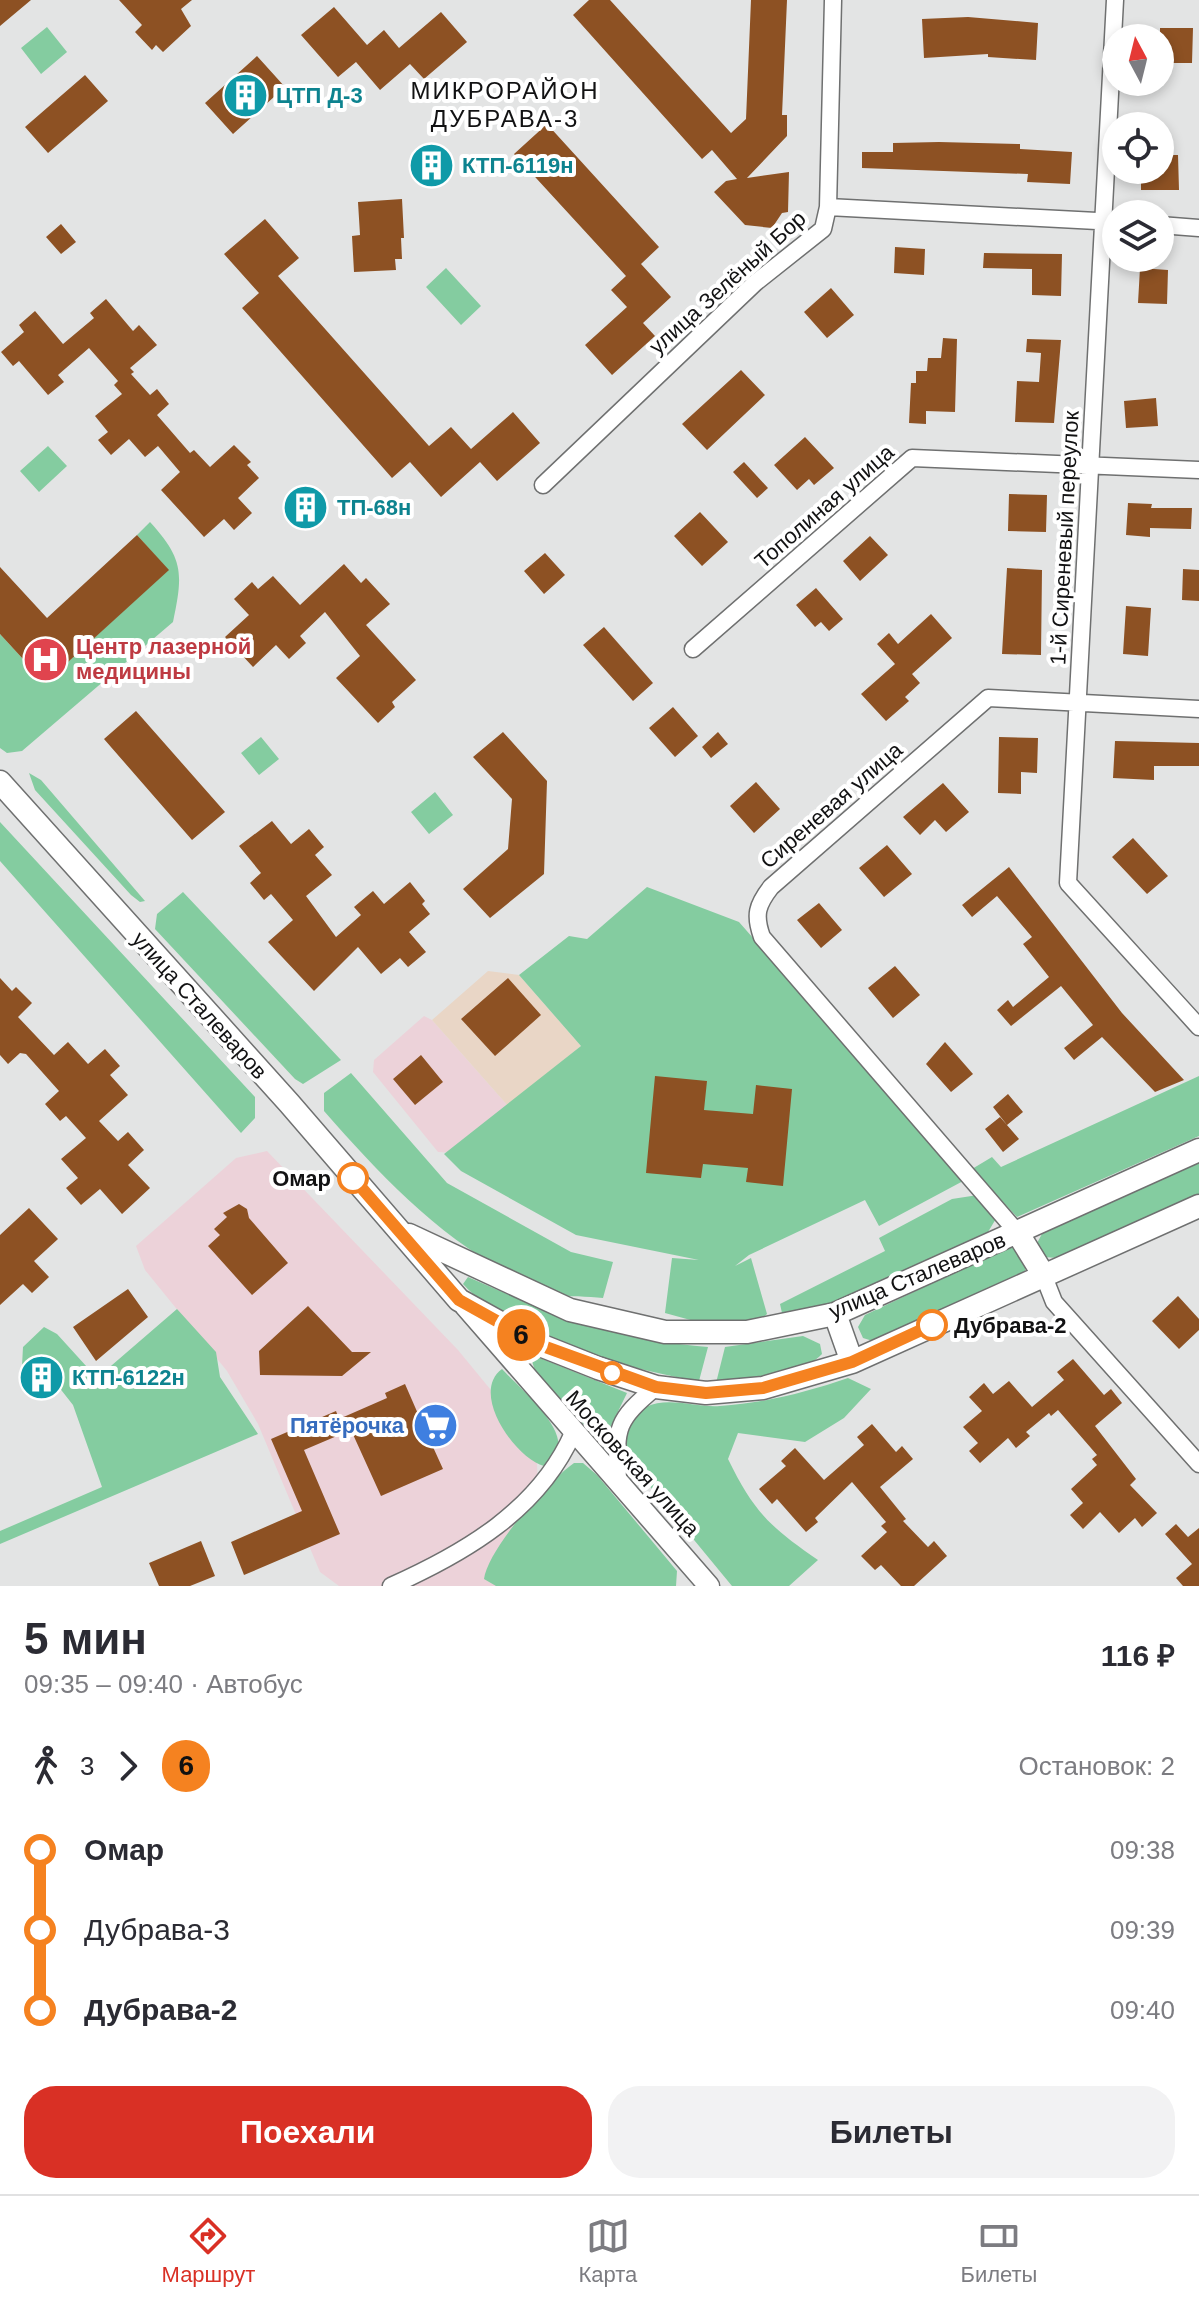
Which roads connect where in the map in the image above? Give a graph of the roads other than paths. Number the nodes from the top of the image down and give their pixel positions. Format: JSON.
{"nodes":[{"id":1,"x":833,"y":0,"type":"edge"},
{"id":2,"x":1115,"y":0,"type":"edge"},
{"id":3,"x":1110,"y":200,"type":"edge"},
{"id":4,"x":828,"y":207,"type":"junction"},
{"id":5,"x":1102,"y":222,"type":"edge"},
{"id":6,"x":1174,"y":226,"type":"edge"},
{"id":7,"x":1199,"y":228,"type":"edge"},
{"id":8,"x":1106,"y":272,"type":"edge"},
{"id":9,"x":1090,"y":463,"type":"junction"},
{"id":10,"x":1199,"y":470,"type":"edge"},
{"id":11,"x":543,"y":485,"type":"dead end"},
{"id":12,"x":693,"y":649,"type":"dead end"},
{"id":13,"x":1078,"y":702,"type":"junction"},
{"id":14,"x":1199,"y":709,"type":"edge"},
{"id":15,"x":0,"y":782,"type":"edge"},
{"id":16,"x":1199,"y":1027,"type":"edge"},
{"id":17,"x":1199,"y":1150,"type":"edge"},
{"id":18,"x":1199,"y":1206,"type":"edge"},
{"id":19,"x":398,"y":1230,"type":"junction"},
{"id":20,"x":1017,"y":1232,"type":"junction"},
{"id":21,"x":1043,"y":1274,"type":"junction"},
{"id":22,"x":459,"y":1300,"type":"junction"},
{"id":23,"x":835,"y":1314,"type":"junction"},
{"id":24,"x":852,"y":1362,"type":"junction"},
{"id":25,"x":656,"y":1387,"type":"junction"},
{"id":26,"x":573,"y":1433,"type":"junction"},
{"id":27,"x":1199,"y":1464,"type":"edge"},
{"id":28,"x":618,"y":1481,"type":"junction"},
{"id":29,"x":391,"y":1586,"type":"edge"},
{"id":30,"x":709,"y":1586,"type":"edge"}],
"edges":[{"from":1,"to":4,"type":"street"},
{"from":2,"to":3,"type":"street","name":"1-й Сиреневый переулок"},
{"from":4,"to":5,"type":"street","name":"улица Зелёный Бор"},
{"from":4,"to":11,"type":"street","name":"улица Зелёный Бор"},
{"from":6,"to":7,"type":"street"},
{"from":8,"to":9,"type":"street","name":"1-й Сиреневый переулок"},
{"from":9,"to":10,"type":"street","name":"Тополиная улица"},
{"from":9,"to":12,"type":"street","name":"Тополиная улица"},
{"from":9,"to":13,"type":"street","name":"1-й Сиреневый переулок"},
{"from":13,"to":14,"type":"street","name":"Сиреневая улица"},
{"from":13,"to":16,"type":"street","name":"1-й Сиреневый переулок"},
{"from":13,"to":20,"type":"street","name":"Сиреневая улица"},
{"from":15,"to":19,"type":"main road","name":"улица Сталеваров"},
{"from":17,"to":20,"type":"main road","name":"улица Сталеваров"},
{"from":18,"to":21,"type":"main road","name":"улица Сталеваров"},
{"from":19,"to":22,"type":"main road","name":"улица Сталеваров"},
{"from":19,"to":23,"type":"main road","name":"улица Сталеваров"},
{"from":20,"to":21,"type":"main road"},
{"from":20,"to":23,"type":"main road","name":"улица Сталеваров"},
{"from":21,"to":24,"type":"main road","name":"улица Сталеваров"},
{"from":21,"to":27,"type":"street"},
{"from":22,"to":25,"type":"main road","name":"улица Сталеваров"},
{"from":22,"to":26,"type":"street","name":"Московская улица"},
{"from":23,"to":24,"type":"main road"},
{"from":24,"to":25,"type":"main road","name":"улица Сталеваров"},
{"from":25,"to":28,"type":"street"},
{"from":26,"to":28,"type":"street","name":"Московская улица"},
{"from":26,"to":29,"type":"street"},
{"from":28,"to":30,"type":"street","name":"Московская улица"}]}
